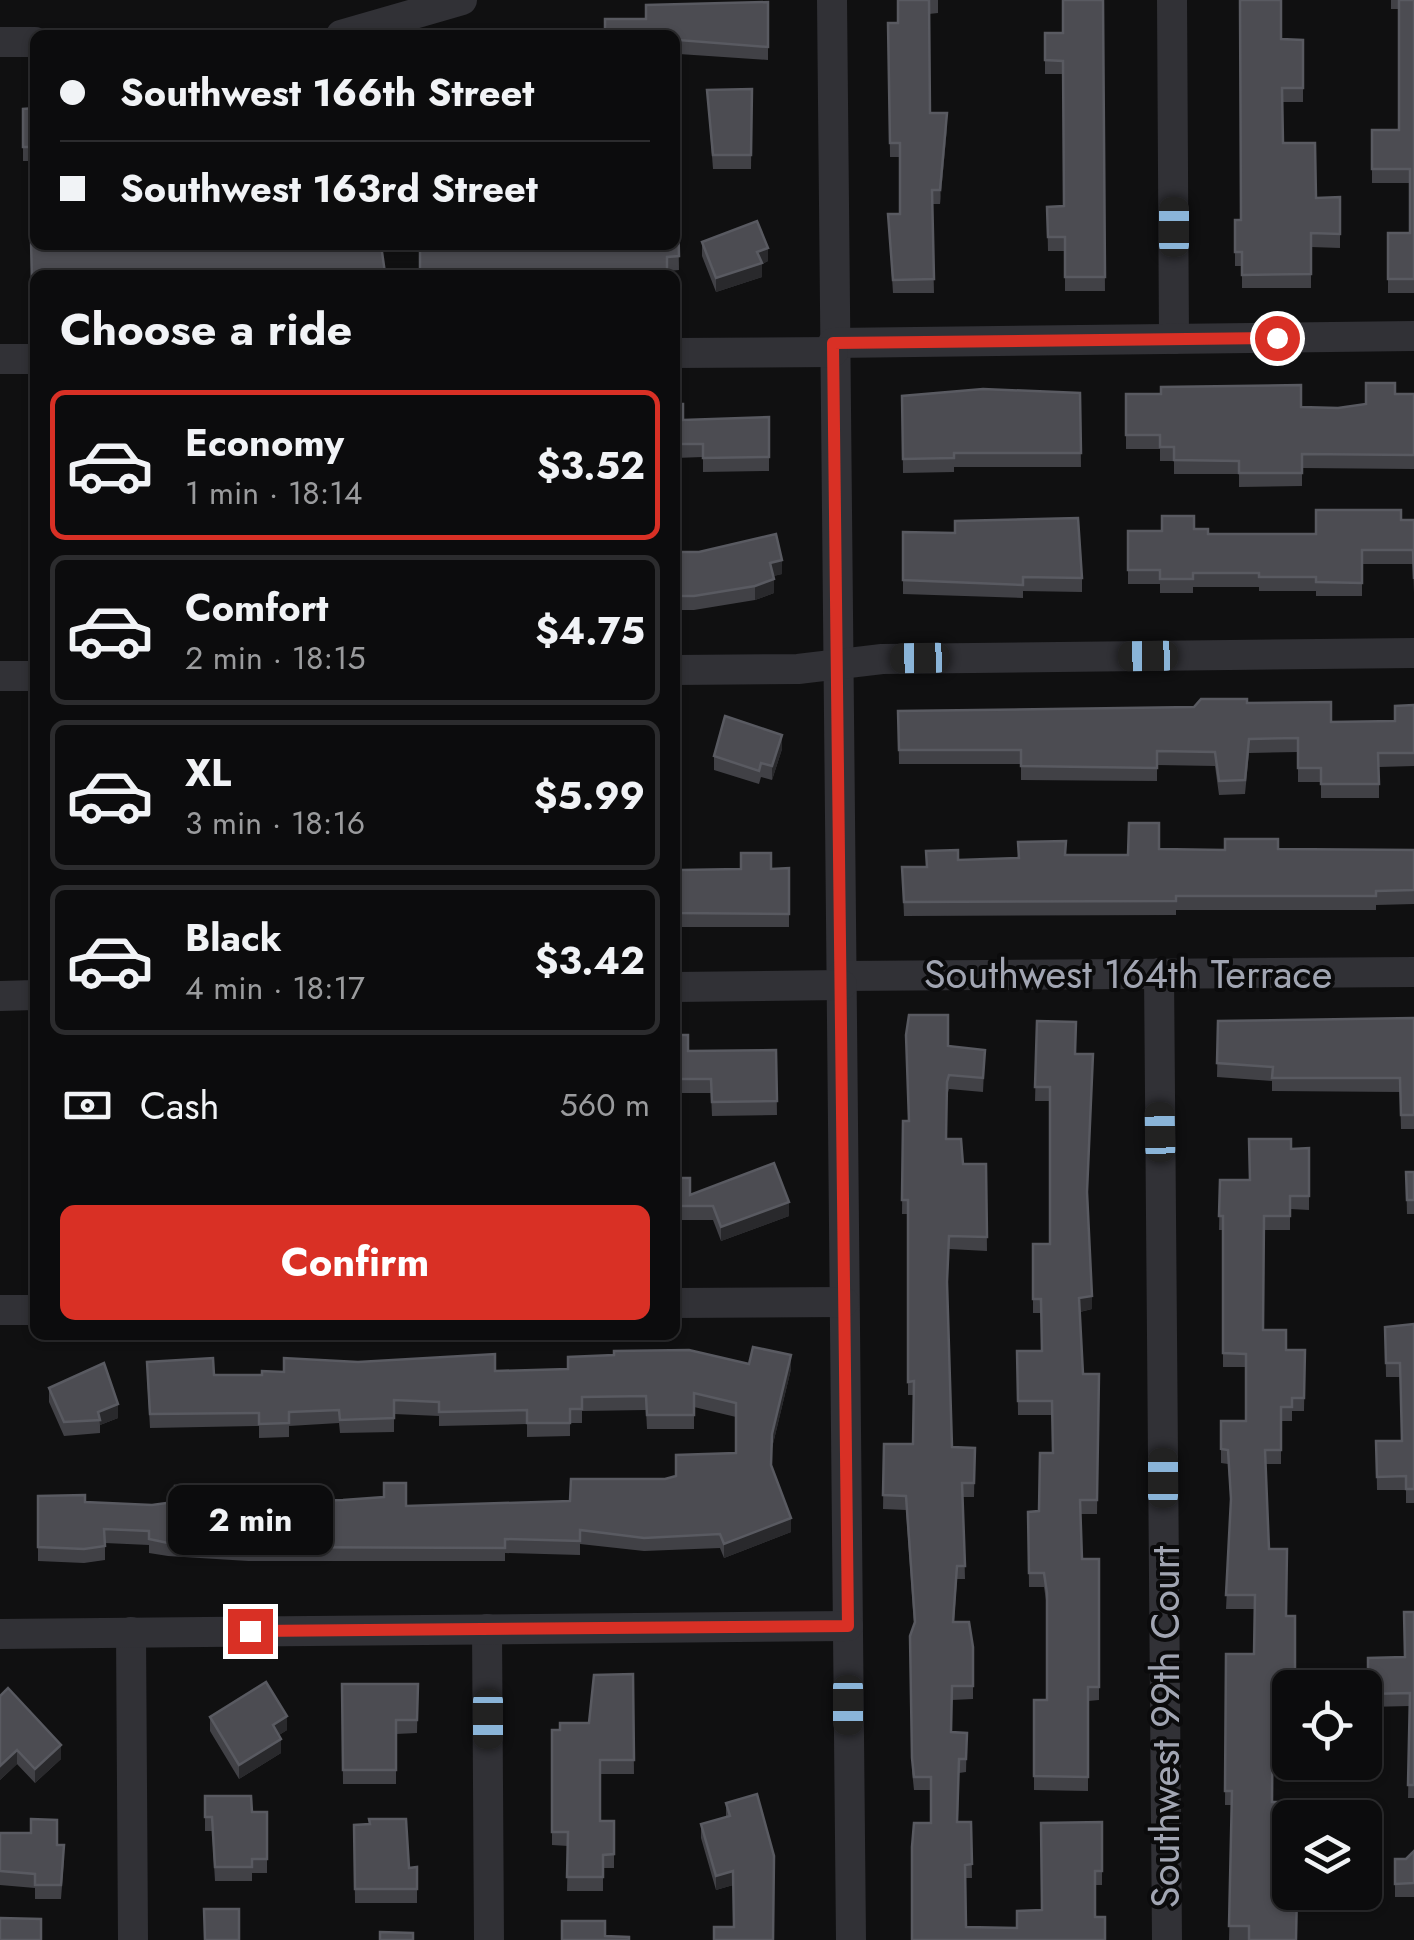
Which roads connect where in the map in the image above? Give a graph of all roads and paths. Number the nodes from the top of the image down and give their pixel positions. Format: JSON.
{"nodes":[{"id":1,"x":462,"y":0,"type":"edge"},
{"id":2,"x":832,"y":0,"type":"edge"},
{"id":3,"x":1172,"y":0,"type":"edge"},
{"id":4,"x":359,"y":30,"type":"edge"},
{"id":5,"x":0,"y":42,"type":"edge"},
{"id":6,"x":30,"y":42,"type":"edge"},
{"id":7,"x":1414,"y":336,"type":"edge"},
{"id":8,"x":1174,"y":339,"type":"junction"},
{"id":9,"x":833,"y":348,"type":"junction"},
{"id":10,"x":680,"y":353,"type":"edge"},
{"id":11,"x":30,"y":359,"type":"edge"},
{"id":12,"x":0,"y":360,"type":"edge"},
{"id":13,"x":1414,"y":653,"type":"edge"},
{"id":14,"x":837,"y":664,"type":"junction"},
{"id":15,"x":680,"y":670,"type":"edge"},
{"id":16,"x":0,"y":676,"type":"edge"},
{"id":17,"x":30,"y":676,"type":"edge"},
{"id":18,"x":1414,"y":972,"type":"edge"},
{"id":19,"x":1159,"y":973,"type":"junction"},
{"id":20,"x":842,"y":980,"type":"junction"},
{"id":21,"x":680,"y":987,"type":"edge"},
{"id":22,"x":30,"y":995,"type":"edge"},
{"id":23,"x":0,"y":996,"type":"edge"},
{"id":24,"x":844,"y":1302,"type":"junction"},
{"id":25,"x":680,"y":1303,"type":"edge"},
{"id":26,"x":0,"y":1310,"type":"edge"},
{"id":27,"x":30,"y":1310,"type":"edge"},
{"id":28,"x":848,"y":1626,"type":"junction"},
{"id":29,"x":487,"y":1629,"type":"junction"},
{"id":30,"x":131,"y":1632,"type":"junction"},
{"id":31,"x":0,"y":1634,"type":"edge"},
{"id":32,"x":133,"y":1940,"type":"edge"},
{"id":33,"x":488,"y":1940,"type":"edge"},
{"id":34,"x":850,"y":1940,"type":"edge"},
{"id":35,"x":1167,"y":1940,"type":"edge"}],
"edges":[{"from":1,"to":4,"type":"street"},
{"from":2,"to":9,"type":"street"},
{"from":3,"to":8,"type":"street"},
{"from":5,"to":6,"type":"street"},
{"from":7,"to":8,"type":"street"},
{"from":8,"to":9,"type":"street"},
{"from":9,"to":10,"type":"street"},
{"from":9,"to":14,"type":"street"},
{"from":11,"to":12,"type":"street"},
{"from":13,"to":14,"type":"street"},
{"from":14,"to":15,"type":"street"},
{"from":14,"to":20,"type":"street"},
{"from":16,"to":17,"type":"street"},
{"from":18,"to":19,"type":"street","name":"Southwest 164th Terrace"},
{"from":19,"to":20,"type":"street","name":"Southwest 164th Terrace"},
{"from":19,"to":35,"type":"street","name":"Southwest 99th Court"},
{"from":20,"to":21,"type":"street","name":"Southwest 164th Terrace"},
{"from":20,"to":24,"type":"street"},
{"from":22,"to":23,"type":"street"},
{"from":24,"to":25,"type":"street"},
{"from":24,"to":28,"type":"street"},
{"from":26,"to":27,"type":"street"},
{"from":28,"to":29,"type":"street"},
{"from":28,"to":34,"type":"street"},
{"from":29,"to":30,"type":"street"},
{"from":29,"to":33,"type":"street"},
{"from":30,"to":31,"type":"street"},
{"from":30,"to":32,"type":"street"}]}
